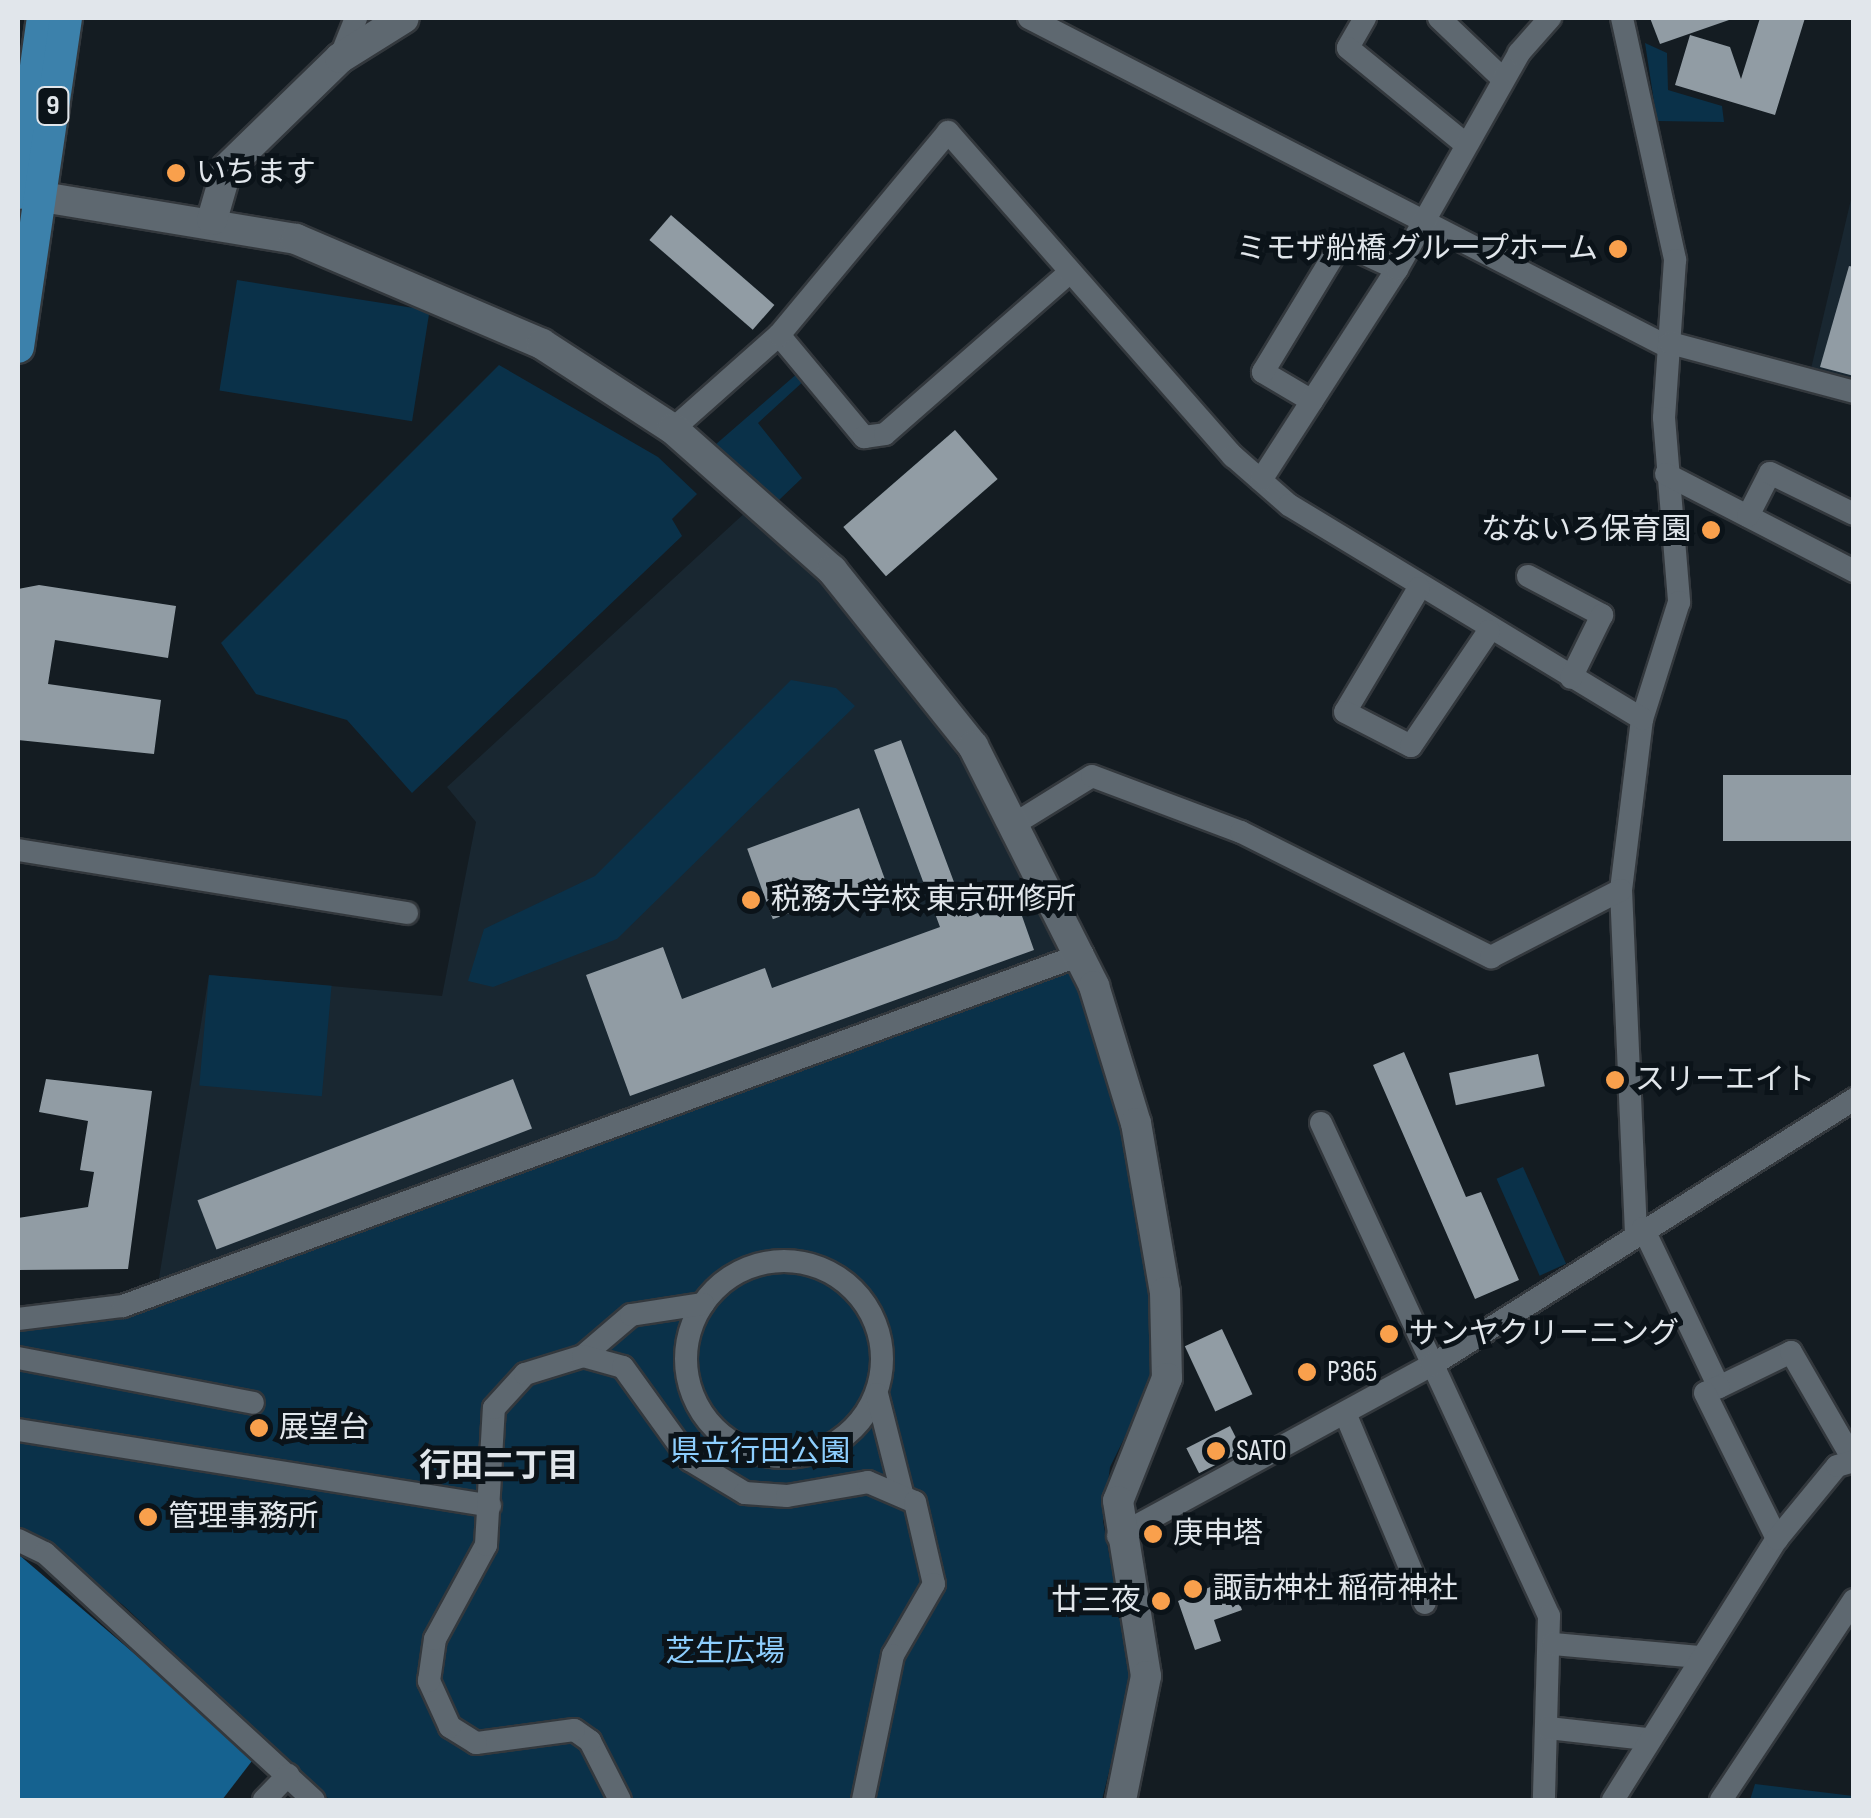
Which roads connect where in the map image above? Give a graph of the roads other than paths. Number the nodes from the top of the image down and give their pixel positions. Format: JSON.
{"nodes":[{"id":1,"x":42,"y":18,"type":"edge"},
{"id":2,"x":66,"y":18,"type":"edge"},
{"id":3,"x":356,"y":18,"type":"edge"},
{"id":4,"x":404,"y":18,"type":"edge"},
{"id":5,"x":1365,"y":18,"type":"edge"},
{"id":6,"x":1438,"y":18,"type":"edge"},
{"id":7,"x":1550,"y":18,"type":"edge"},
{"id":8,"x":1622,"y":18,"type":"edge"},
{"id":9,"x":1036,"y":19,"type":"edge"},
{"id":10,"x":340,"y":58,"type":"junction"},
{"id":11,"x":1503,"y":79,"type":"junction"},
{"id":12,"x":1464,"y":142,"type":"junction"},
{"id":13,"x":23,"y":182,"type":"edge"},
{"id":14,"x":212,"y":220,"type":"junction"},
{"id":15,"x":1424,"y":221,"type":"junction"},
{"id":16,"x":1397,"y":269,"type":"junction"},
{"id":17,"x":1070,"y":272,"type":"junction"},
{"id":18,"x":779,"y":335,"type":"junction"},
{"id":19,"x":1670,"y":346,"type":"junction"},
{"id":20,"x":18,"y":347,"type":"edge"},
{"id":21,"x":1854,"y":392,"type":"edge"},
{"id":22,"x":1312,"y":400,"type":"junction"},
{"id":23,"x":673,"y":429,"type":"junction"},
{"id":24,"x":1666,"y":474,"type":"junction"},
{"id":25,"x":1260,"y":480,"type":"junction"},
{"id":26,"x":1854,"y":514,"type":"edge"},
{"id":27,"x":1748,"y":516,"type":"junction"},
{"id":28,"x":1854,"y":572,"type":"edge"},
{"id":29,"x":1528,"y":576,"type":"dead end"},
{"id":30,"x":1420,"y":588,"type":"junction"},
{"id":31,"x":1490,"y":631,"type":"junction"},
{"id":32,"x":1571,"y":678,"type":"junction"},
{"id":33,"x":1642,"y":720,"type":"junction"},
{"id":34,"x":1016,"y":824,"type":"junction"},
{"id":35,"x":18,"y":850,"type":"edge"},
{"id":36,"x":1621,"y":890,"type":"junction"},
{"id":37,"x":407,"y":913,"type":"dead end"},
{"id":38,"x":1083,"y":954,"type":"junction"},
{"id":39,"x":1854,"y":1099,"type":"edge"},
{"id":40,"x":1321,"y":1123,"type":"dead end"},
{"id":41,"x":1639,"y":1230,"type":"junction"},
{"id":42,"x":703,"y":1304,"type":"junction"},
{"id":43,"x":18,"y":1319,"type":"edge"},
{"id":44,"x":583,"y":1356,"type":"junction"},
{"id":45,"x":18,"y":1358,"type":"edge"},
{"id":46,"x":1432,"y":1365,"type":"junction"},
{"id":47,"x":1719,"y":1387,"type":"junction"},
{"id":48,"x":877,"y":1394,"type":"junction"},
{"id":49,"x":253,"y":1403,"type":"dead end"},
{"id":50,"x":1344,"y":1412,"type":"junction"},
{"id":51,"x":18,"y":1430,"type":"edge"},
{"id":52,"x":1854,"y":1461,"type":"edge"},
{"id":53,"x":902,"y":1493,"type":"junction"},
{"id":54,"x":490,"y":1506,"type":"junction"},
{"id":55,"x":1118,"y":1536,"type":"junction"},
{"id":56,"x":18,"y":1540,"type":"edge"},
{"id":57,"x":1777,"y":1540,"type":"junction"},
{"id":58,"x":1854,"y":1600,"type":"edge"},
{"id":59,"x":1425,"y":1603,"type":"dead end"},
{"id":60,"x":1553,"y":1644,"type":"junction"},
{"id":61,"x":1700,"y":1657,"type":"junction"},
{"id":62,"x":1548,"y":1728,"type":"junction"},
{"id":63,"x":1646,"y":1740,"type":"junction"},
{"id":64,"x":288,"y":1776,"type":"junction"},
{"id":65,"x":264,"y":1800,"type":"edge"},
{"id":66,"x":314,"y":1800,"type":"edge"},
{"id":67,"x":620,"y":1800,"type":"edge"},
{"id":68,"x":863,"y":1800,"type":"edge"},
{"id":69,"x":1121,"y":1800,"type":"edge"},
{"id":70,"x":1544,"y":1800,"type":"edge"},
{"id":71,"x":1613,"y":1800,"type":"edge"},
{"id":72,"x":1722,"y":1800,"type":"edge"}],
"edges":[{"from":1,"to":13,"type":"main road","number":"9"},
{"from":2,"to":13,"type":"main road","number":"9"},
{"from":3,"to":10,"type":"street"},
{"from":4,"to":10,"type":"street"},
{"from":5,"to":12,"type":"street"},
{"from":6,"to":11,"type":"street"},
{"from":7,"to":11,"type":"street"},
{"from":8,"to":19,"type":"street"},
{"from":9,"to":15,"type":"street"},
{"from":10,"to":14,"type":"street"},
{"from":11,"to":12,"type":"street"},
{"from":12,"to":15,"type":"street"},
{"from":13,"to":14,"type":"street"},
{"from":13,"to":20,"type":"main road","number":"9"},
{"from":14,"to":23,"type":"street"},
{"from":15,"to":16,"type":"street"},
{"from":15,"to":19,"type":"street"},
{"from":16,"to":22,"type":"street"},
{"from":16,"to":22,"type":"street"},
{"from":17,"to":18,"type":"street"},
{"from":17,"to":18,"type":"street"},
{"from":17,"to":25,"type":"street"},
{"from":18,"to":23,"type":"street"},
{"from":19,"to":21,"type":"street"},
{"from":19,"to":24,"type":"street"},
{"from":22,"to":25,"type":"street"},
{"from":23,"to":34,"type":"street"},
{"from":24,"to":27,"type":"street"},
{"from":24,"to":33,"type":"street"},
{"from":25,"to":30,"type":"street"},
{"from":26,"to":27,"type":"street"},
{"from":27,"to":28,"type":"street"},
{"from":29,"to":32,"type":"street"},
{"from":30,"to":31,"type":"street"},
{"from":30,"to":31,"type":"street"},
{"from":31,"to":32,"type":"street"},
{"from":32,"to":33,"type":"street"},
{"from":33,"to":36,"type":"street"},
{"from":34,"to":36,"type":"street"},
{"from":34,"to":38,"type":"street"},
{"from":35,"to":37,"type":"street"},
{"from":36,"to":41,"type":"street"},
{"from":38,"to":43,"type":"street"},
{"from":38,"to":55,"type":"street"},
{"from":39,"to":41,"type":"street"},
{"from":40,"to":46,"type":"street"},
{"from":41,"to":46,"type":"street"},
{"from":41,"to":47,"type":"street"},
{"from":42,"to":44,"type":"street"},
{"from":42,"to":48,"type":"street"},
{"from":42,"to":48,"type":"street"},
{"from":44,"to":53,"type":"street"},
{"from":44,"to":54,"type":"street"},
{"from":45,"to":49,"type":"street"},
{"from":46,"to":50,"type":"street"},
{"from":46,"to":60,"type":"street"},
{"from":47,"to":52,"type":"street"},
{"from":47,"to":57,"type":"street"},
{"from":48,"to":53,"type":"street"},
{"from":50,"to":55,"type":"street"},
{"from":50,"to":59,"type":"street"},
{"from":51,"to":54,"type":"street"},
{"from":52,"to":57,"type":"street"},
{"from":53,"to":68,"type":"street"},
{"from":54,"to":67,"type":"street"},
{"from":55,"to":69,"type":"street"},
{"from":56,"to":64,"type":"street"},
{"from":57,"to":61,"type":"street"},
{"from":58,"to":72,"type":"street"},
{"from":60,"to":61,"type":"street"},
{"from":60,"to":62,"type":"street"},
{"from":61,"to":63,"type":"street"},
{"from":62,"to":63,"type":"street"},
{"from":62,"to":70,"type":"street"},
{"from":63,"to":71,"type":"street"},
{"from":64,"to":65,"type":"street"},
{"from":64,"to":66,"type":"street"}]}
